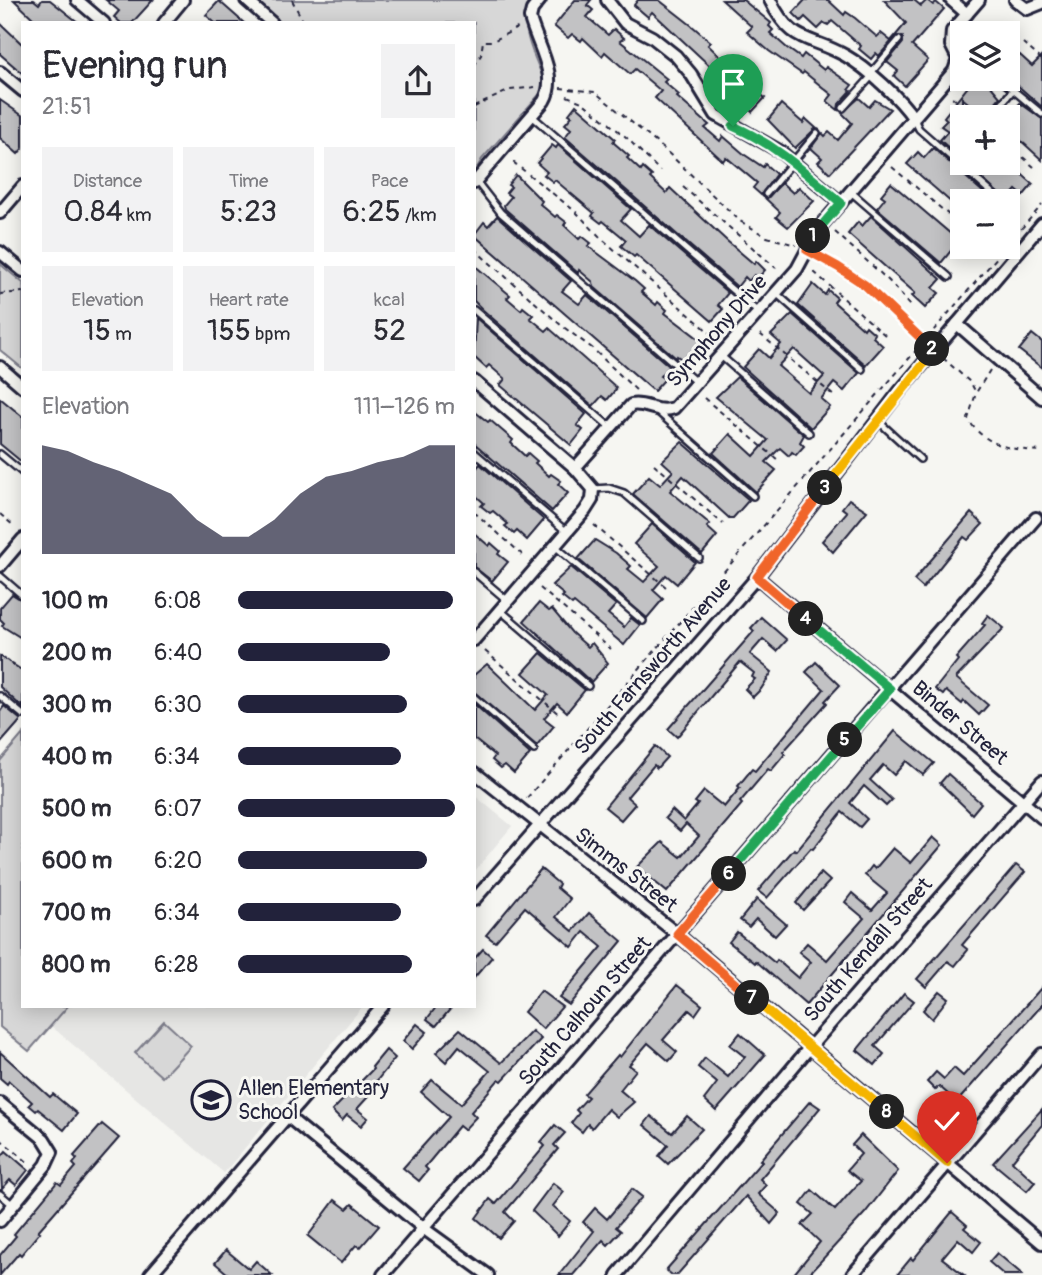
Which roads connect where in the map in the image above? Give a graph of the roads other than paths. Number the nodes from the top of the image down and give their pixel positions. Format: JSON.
{"nodes":[{"id":1,"x":77,"y":0,"type":"edge"},
{"id":2,"x":183,"y":0,"type":"edge"},
{"id":3,"x":246,"y":0,"type":"edge"},
{"id":4,"x":540,"y":0,"type":"edge"},
{"id":5,"x":607,"y":0,"type":"edge"},
{"id":6,"x":770,"y":0,"type":"edge"},
{"id":7,"x":951,"y":0,"type":"edge"},
{"id":8,"x":979,"y":0,"type":"edge"},
{"id":9,"x":1015,"y":0,"type":"edge"},
{"id":10,"x":1042,"y":4,"type":"edge"},
{"id":11,"x":967,"y":14,"type":"junction"},
{"id":12,"x":102,"y":21,"type":"edge"},
{"id":13,"x":166,"y":21,"type":"edge"},
{"id":14,"x":270,"y":21,"type":"edge"},
{"id":15,"x":961,"y":21,"type":"edge"},
{"id":16,"x":900,"y":40,"type":"dead end"},
{"id":17,"x":0,"y":72,"type":"edge"},
{"id":18,"x":870,"y":76,"type":"junction"},
{"id":19,"x":950,"y":76,"type":"edge"},
{"id":20,"x":21,"y":89,"type":"edge"},
{"id":21,"x":1012,"y":91,"type":"edge"},
{"id":22,"x":1014,"y":91,"type":"edge"},
{"id":23,"x":1000,"y":105,"type":"edge"},
{"id":24,"x":844,"y":108,"type":"dead end"},
{"id":25,"x":1042,"y":114,"type":"edge"},
{"id":26,"x":531,"y":116,"type":"junction"},
{"id":27,"x":914,"y":118,"type":"junction"},
{"id":28,"x":817,"y":133,"type":"dead end"},
{"id":29,"x":793,"y":162,"type":"junction"},
{"id":30,"x":476,"y":181,"type":"edge"},
{"id":31,"x":476,"y":183,"type":"edge"},
{"id":32,"x":21,"y":188,"type":"edge"},
{"id":33,"x":986,"y":189,"type":"edge"},
{"id":34,"x":851,"y":192,"type":"junction"},
{"id":35,"x":766,"y":194,"type":"dead end"},
{"id":36,"x":841,"y":203,"type":"junction"},
{"id":37,"x":1,"y":210,"type":"edge"},
{"id":38,"x":1042,"y":224,"type":"edge"},
{"id":39,"x":0,"y":252,"type":"edge"},
{"id":40,"x":21,"y":269,"type":"edge"},
{"id":41,"x":949,"y":277,"type":"dead end"},
{"id":42,"x":776,"y":293,"type":"junction"},
{"id":43,"x":476,"y":312,"type":"edge"},
{"id":44,"x":758,"y":313,"type":"junction"},
{"id":45,"x":957,"y":324,"type":"junction"},
{"id":46,"x":721,"y":356,"type":"junction"},
{"id":47,"x":0,"y":367,"type":"edge"},
{"id":48,"x":862,"y":369,"type":"dead end"},
{"id":49,"x":476,"y":383,"type":"edge"},
{"id":50,"x":697,"y":383,"type":"junction"},
{"id":51,"x":21,"y":385,"type":"edge"},
{"id":52,"x":1042,"y":398,"type":"edge"},
{"id":53,"x":657,"y":411,"type":"junction"},
{"id":54,"x":877,"y":420,"type":"junction"},
{"id":55,"x":610,"y":427,"type":"junction"},
{"id":56,"x":808,"y":433,"type":"dead end"},
{"id":57,"x":0,"y":454,"type":"edge"},
{"id":58,"x":476,"y":454,"type":"edge"},
{"id":59,"x":920,"y":458,"type":"dead end"},
{"id":60,"x":575,"y":468,"type":"junction"},
{"id":61,"x":21,"y":472,"type":"edge"},
{"id":62,"x":593,"y":489,"type":"junction"},
{"id":63,"x":754,"y":496,"type":"dead end"},
{"id":64,"x":1037,"y":518,"type":"dead end"},
{"id":65,"x":567,"y":532,"type":"junction"},
{"id":66,"x":21,"y":541,"type":"edge"},
{"id":67,"x":555,"y":545,"type":"junction"},
{"id":68,"x":699,"y":558,"type":"dead end"},
{"id":69,"x":0,"y":566,"type":"edge"},
{"id":70,"x":476,"y":574,"type":"edge"},
{"id":71,"x":0,"y":576,"type":"edge"},
{"id":72,"x":757,"y":577,"type":"junction"},
{"id":73,"x":21,"y":594,"type":"edge"},
{"id":74,"x":504,"y":605,"type":"junction"},
{"id":75,"x":643,"y":621,"type":"dead end"},
{"id":76,"x":476,"y":638,"type":"edge"},
{"id":77,"x":588,"y":686,"type":"dead end"},
{"id":78,"x":890,"y":689,"type":"junction"},
{"id":79,"x":0,"y":696,"type":"edge"},
{"id":80,"x":476,"y":699,"type":"edge"},
{"id":81,"x":21,"y":713,"type":"edge"},
{"id":82,"x":534,"y":750,"type":"dead end"},
{"id":83,"x":476,"y":774,"type":"edge"},
{"id":84,"x":1042,"y":781,"type":"edge"},
{"id":85,"x":1024,"y":802,"type":"junction"},
{"id":86,"x":1042,"y":818,"type":"edge"},
{"id":87,"x":539,"y":826,"type":"junction"},
{"id":88,"x":476,"y":898,"type":"edge"},
{"id":89,"x":677,"y":934,"type":"junction"},
{"id":90,"x":381,"y":1008,"type":"edge"},
{"id":91,"x":810,"y":1047,"type":"junction"},
{"id":92,"x":1042,"y":1054,"type":"edge"},
{"id":93,"x":0,"y":1103,"type":"edge"},
{"id":94,"x":287,"y":1116,"type":"junction"},
{"id":95,"x":947,"y":1163,"type":"junction"},
{"id":96,"x":0,"y":1194,"type":"edge"},
{"id":97,"x":13,"y":1205,"type":"junction"},
{"id":98,"x":0,"y":1221,"type":"edge"},
{"id":99,"x":423,"y":1228,"type":"junction"},
{"id":100,"x":1042,"y":1244,"type":"edge"},
{"id":101,"x":150,"y":1275,"type":"edge"},
{"id":102,"x":383,"y":1275,"type":"edge"},
{"id":103,"x":488,"y":1275,"type":"edge"},
{"id":104,"x":617,"y":1275,"type":"edge"},
{"id":105,"x":852,"y":1275,"type":"edge"}],
"edges":[{"from":1,"to":12,"type":"street"},
{"from":2,"to":13,"type":"street"},
{"from":3,"to":14,"type":"street"},
{"from":4,"to":26,"type":"street"},
{"from":5,"to":29,"type":"street"},
{"from":6,"to":18,"type":"street"},
{"from":7,"to":11,"type":"street"},
{"from":8,"to":11,"type":"street","name":"Symphony Drive"},
{"from":9,"to":10,"type":"street"},
{"from":11,"to":15,"type":"street","name":"Symphony Drive"},
{"from":16,"to":18,"type":"lane"},
{"from":17,"to":20,"type":"street"},
{"from":18,"to":24,"type":"lane"},
{"from":18,"to":27,"type":"street"},
{"from":19,"to":27,"type":"street","name":"Symphony Drive"},
{"from":21,"to":23,"type":"lane"},
{"from":22,"to":25,"type":"lane"},
{"from":26,"to":30,"type":"street"},
{"from":26,"to":44,"type":"lane"},
{"from":27,"to":33,"type":"lane"},
{"from":27,"to":34,"type":"street","name":"Symphony Drive"},
{"from":28,"to":29,"type":"lane"},
{"from":29,"to":35,"type":"lane"},
{"from":29,"to":36,"type":"street"},
{"from":31,"to":50,"type":"lane"},
{"from":32,"to":37,"type":"street"},
{"from":34,"to":36,"type":"street","name":"Symphony Drive"},
{"from":34,"to":41,"type":"lane"},
{"from":36,"to":42,"type":"street","name":"Symphony Drive"},
{"from":38,"to":45,"type":"street","name":"South Farnsworth Avenue"},
{"from":39,"to":40,"type":"street"},
{"from":42,"to":44,"type":"street","name":"Symphony Drive"},
{"from":42,"to":48,"type":"lane"},
{"from":43,"to":55,"type":"lane"},
{"from":44,"to":46,"type":"street","name":"Symphony Drive"},
{"from":45,"to":52,"type":"street"},
{"from":45,"to":54,"type":"street","name":"South Farnsworth Avenue"},
{"from":46,"to":50,"type":"street","name":"Symphony Drive"},
{"from":46,"to":56,"type":"lane"},
{"from":47,"to":51,"type":"street"},
{"from":49,"to":60,"type":"street"},
{"from":50,"to":53,"type":"street","name":"Symphony Drive"},
{"from":53,"to":55,"type":"street","name":"Symphony Drive"},
{"from":53,"to":63,"type":"lane"},
{"from":54,"to":59,"type":"lane"},
{"from":54,"to":72,"type":"street","name":"South Farnsworth Avenue"},
{"from":55,"to":60,"type":"street","name":"Symphony Drive"},
{"from":57,"to":61,"type":"lane"},
{"from":58,"to":65,"type":"lane"},
{"from":60,"to":62,"type":"street"},
{"from":62,"to":65,"type":"street"},
{"from":62,"to":68,"type":"lane"},
{"from":64,"to":78,"type":"street","name":"South Calhoun Street"},
{"from":65,"to":67,"type":"street"},
{"from":66,"to":69,"type":"street"},
{"from":67,"to":74,"type":"street"},
{"from":67,"to":75,"type":"lane"},
{"from":70,"to":74,"type":"lane"},
{"from":71,"to":73,"type":"lane"},
{"from":72,"to":78,"type":"street","name":"Binder Street"},
{"from":72,"to":87,"type":"street","name":"South Farnsworth Avenue"},
{"from":74,"to":76,"type":"street"},
{"from":74,"to":77,"type":"lane"},
{"from":78,"to":85,"type":"street","name":"Binder Street"},
{"from":78,"to":89,"type":"street","name":"South Calhoun Street"},
{"from":79,"to":81,"type":"lane"},
{"from":80,"to":82,"type":"lane"},
{"from":83,"to":87,"type":"street","name":"Simms Street"},
{"from":84,"to":85,"type":"street","name":"South Kendall Street"},
{"from":85,"to":86,"type":"street","name":"Binder Street"},
{"from":85,"to":91,"type":"street","name":"South Kendall Street"},
{"from":87,"to":88,"type":"street","name":"South Farnsworth Avenue"},
{"from":87,"to":89,"type":"street","name":"Simms Street"},
{"from":89,"to":91,"type":"street","name":"Simms Street"},
{"from":89,"to":99,"type":"street","name":"South Calhoun Street"},
{"from":90,"to":94,"type":"street"},
{"from":91,"to":95,"type":"street","name":"Simms Street"},
{"from":91,"to":104,"type":"street","name":"South Kendall Street"},
{"from":92,"to":95,"type":"street"},
{"from":93,"to":97,"type":"street"},
{"from":94,"to":99,"type":"street"},
{"from":94,"to":101,"type":"street"},
{"from":95,"to":100,"type":"street","name":"Simms Street"},
{"from":95,"to":105,"type":"street"},
{"from":96,"to":97,"type":"lane"},
{"from":97,"to":98,"type":"street"},
{"from":99,"to":102,"type":"street","name":"South Calhoun Street"},
{"from":99,"to":103,"type":"street"}]}
